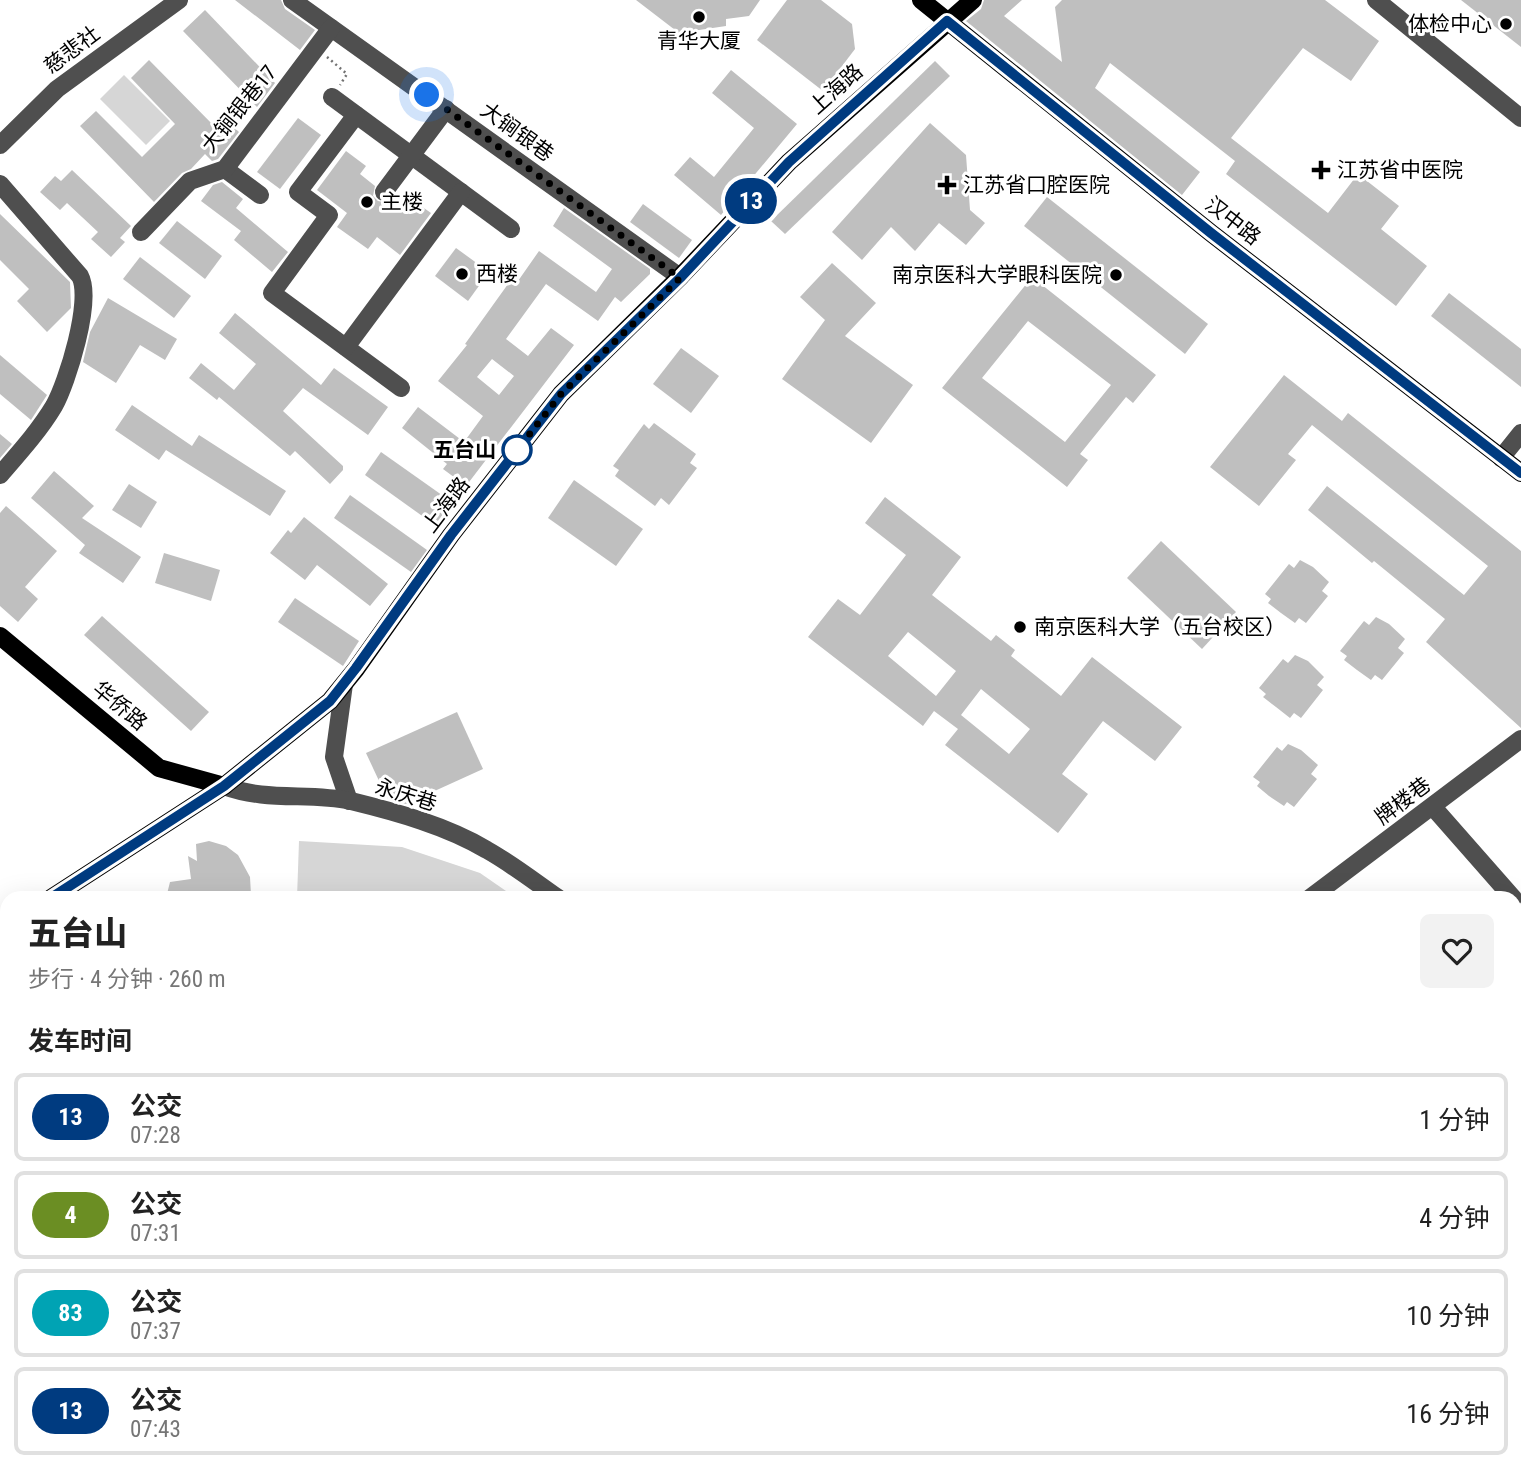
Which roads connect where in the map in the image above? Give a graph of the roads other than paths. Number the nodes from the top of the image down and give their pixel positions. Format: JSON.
{"nodes":[{"id":1,"x":179,"y":0,"type":"edge"},
{"id":2,"x":292,"y":0,"type":"edge"},
{"id":3,"x":921,"y":0,"type":"edge"},
{"id":4,"x":973,"y":0,"type":"edge"},
{"id":5,"x":1376,"y":0,"type":"edge"},
{"id":6,"x":947,"y":21,"type":"junction"},
{"id":7,"x":331,"y":28,"type":"junction"},
{"id":8,"x":332,"y":97,"type":"road end"},
{"id":9,"x":446,"y":109,"type":"junction"},
{"id":10,"x":356,"y":115,"type":"junction"},
{"id":11,"x":1521,"y":117,"type":"edge"},
{"id":12,"x":0,"y":145,"type":"edge"},
{"id":13,"x":411,"y":156,"type":"junction"},
{"id":14,"x":225,"y":169,"type":"junction"},
{"id":15,"x":0,"y":184,"type":"edge"},
{"id":16,"x":384,"y":192,"type":"dead end"},
{"id":17,"x":461,"y":192,"type":"junction"},
{"id":18,"x":260,"y":195,"type":"dead end"},
{"id":19,"x":511,"y":229,"type":"dead end"},
{"id":20,"x":141,"y":232,"type":"dead end"},
{"id":21,"x":680,"y":278,"type":"junction"},
{"id":22,"x":346,"y":347,"type":"junction"},
{"id":23,"x":401,"y":388,"type":"dead end"},
{"id":24,"x":1521,"y":433,"type":"edge"},
{"id":25,"x":1501,"y":458,"type":"junction"},
{"id":26,"x":1521,"y":473,"type":"edge"},
{"id":27,"x":0,"y":475,"type":"edge"},
{"id":28,"x":0,"y":636,"type":"edge"},
{"id":29,"x":344,"y":684,"type":"junction"},
{"id":30,"x":1521,"y":739,"type":"edge"},
{"id":31,"x":224,"y":786,"type":"junction"},
{"id":32,"x":349,"y":801,"type":"junction"},
{"id":33,"x":1433,"y":807,"type":"junction"},
{"id":34,"x":62,"y":891,"type":"edge"},
{"id":35,"x":548,"y":891,"type":"edge"},
{"id":36,"x":1319,"y":891,"type":"edge"},
{"id":37,"x":1507,"y":891,"type":"edge"}],
"edges":[{"from":1,"to":12,"type":"street","name":"慈悲社"},
{"from":2,"to":7,"type":"street","name":"大锏银巷"},
{"from":3,"to":6,"type":"main road","name":"汉中路"},
{"from":4,"to":6,"type":"main road","name":"上海路"},
{"from":5,"to":11,"type":"street"},
{"from":6,"to":21,"type":"main road","name":"上海路"},
{"from":6,"to":25,"type":"main road","name":"汉中路"},
{"from":7,"to":9,"type":"street","name":"大锏银巷"},
{"from":7,"to":14,"type":"street","name":"大锏银巷17"},
{"from":8,"to":10,"type":"street"},
{"from":9,"to":13,"type":"street"},
{"from":9,"to":21,"type":"street","name":"大锏银巷"},
{"from":10,"to":13,"type":"street"},
{"from":10,"to":22,"type":"street"},
{"from":13,"to":16,"type":"street"},
{"from":13,"to":17,"type":"street"},
{"from":14,"to":18,"type":"street"},
{"from":14,"to":20,"type":"street","name":"大锏银巷17"},
{"from":15,"to":27,"type":"street"},
{"from":17,"to":19,"type":"street"},
{"from":17,"to":22,"type":"street"},
{"from":21,"to":29,"type":"main road","name":"上海路"},
{"from":22,"to":23,"type":"street"},
{"from":24,"to":25,"type":"street"},
{"from":25,"to":26,"type":"main road","name":"汉中路"},
{"from":28,"to":31,"type":"main road","name":"华侨路"},
{"from":29,"to":31,"type":"main road","name":"上海路"},
{"from":29,"to":32,"type":"street"},
{"from":30,"to":33,"type":"street","name":"牌楼巷"},
{"from":31,"to":32,"type":"street","name":"永庆巷"},
{"from":31,"to":34,"type":"main road","name":"上海路"},
{"from":32,"to":35,"type":"street","name":"永庆巷"},
{"from":33,"to":36,"type":"street","name":"牌楼巷"},
{"from":33,"to":37,"type":"street"}]}
